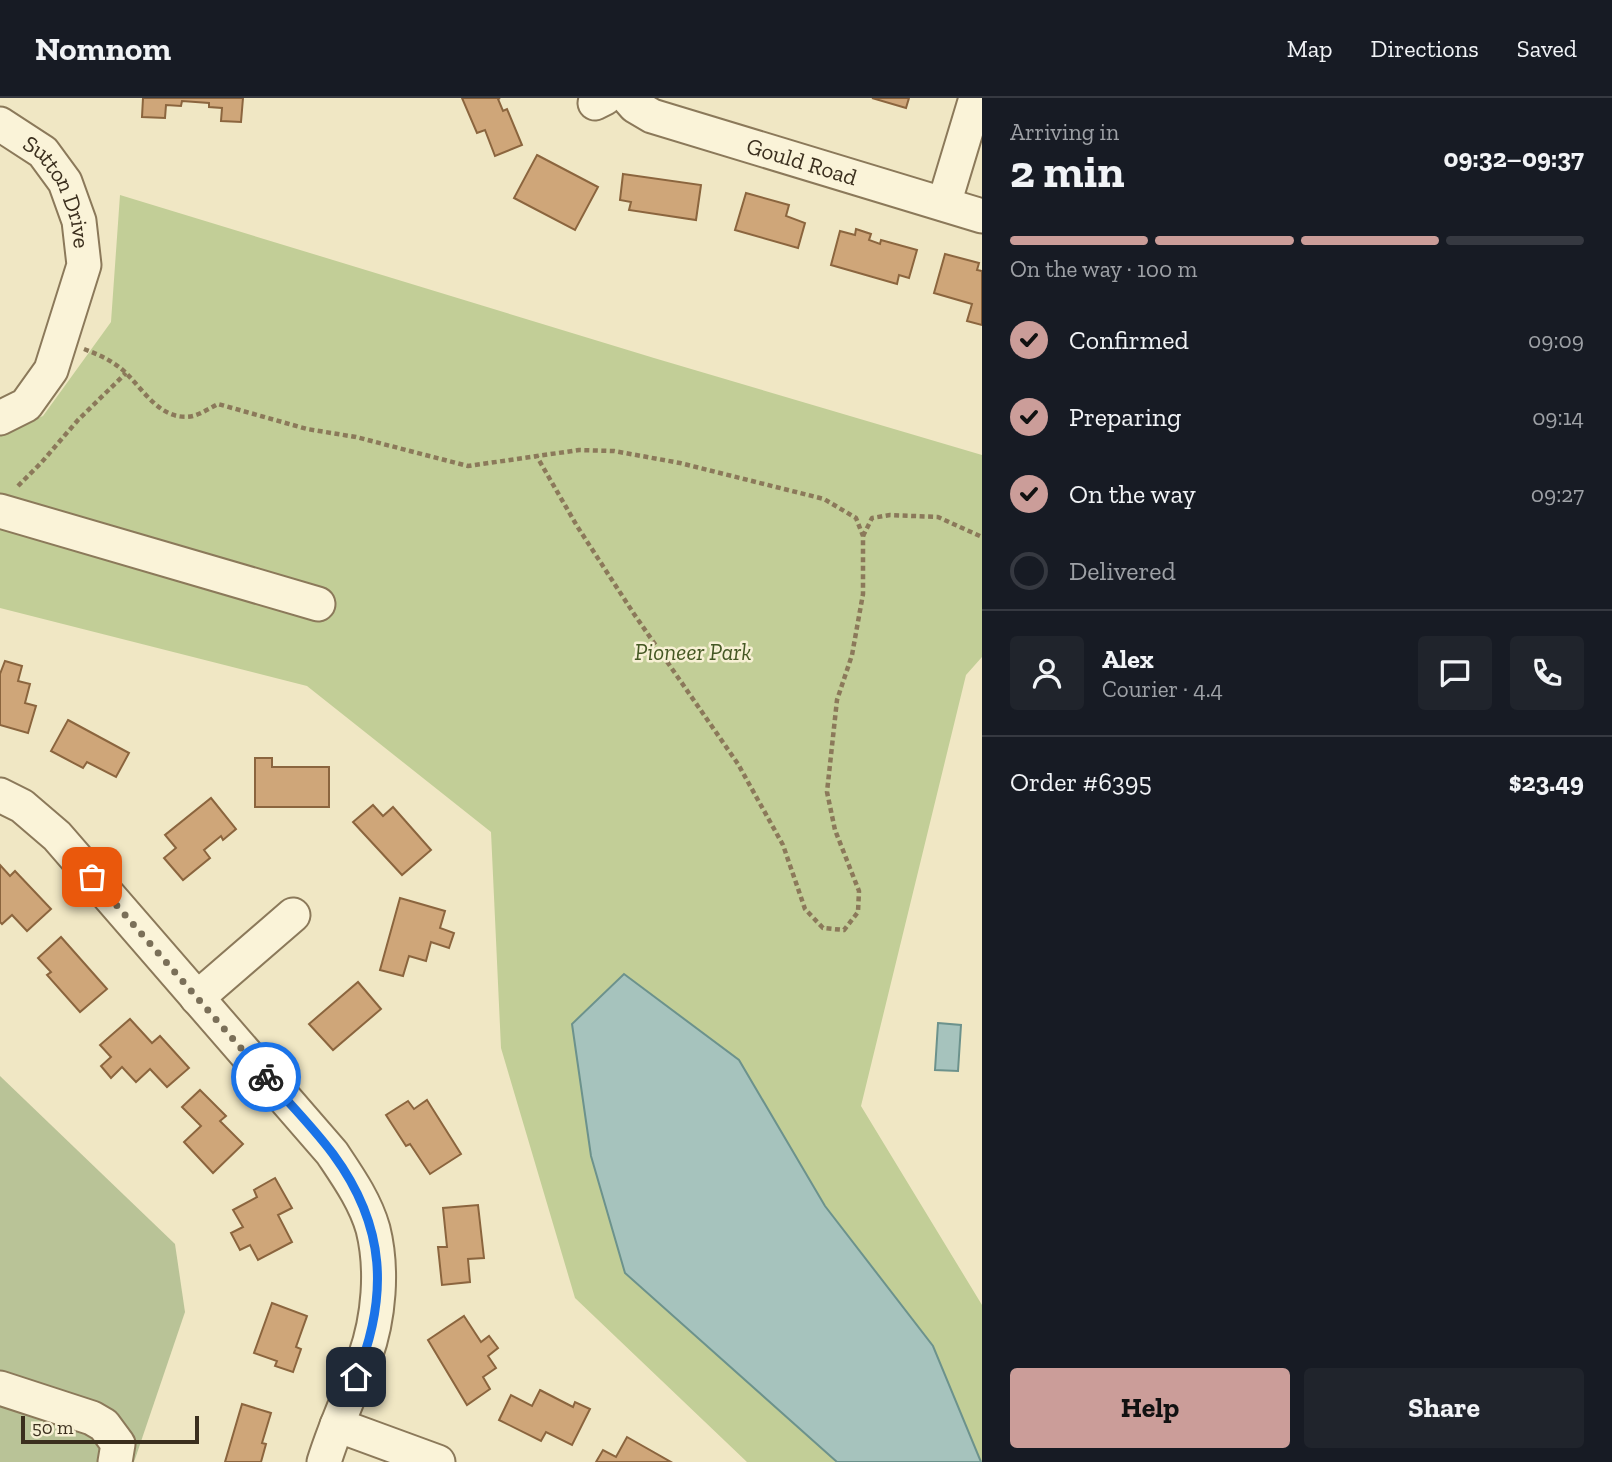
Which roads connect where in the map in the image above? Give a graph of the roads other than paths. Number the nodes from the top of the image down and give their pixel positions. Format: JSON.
{"nodes":[{"id":1,"x":628,"y":98,"type":"edge"},
{"id":2,"x":976,"y":98,"type":"edge"},
{"id":3,"x":0,"y":124,"type":"edge"},
{"id":4,"x":944,"y":204,"type":"junction"},
{"id":5,"x":982,"y":216,"type":"edge"},
{"id":6,"x":0,"y":418,"type":"edge"},
{"id":7,"x":8,"y":500,"type":"edge"},
{"id":8,"x":318,"y":604,"type":"dead end"},
{"id":9,"x":0,"y":795,"type":"edge"},
{"id":10,"x":293,"y":915,"type":"dead end"},
{"id":11,"x":197,"y":998,"type":"junction"},
{"id":12,"x":0,"y":1388,"type":"edge"},
{"id":13,"x":337,"y":1425,"type":"junction"},
{"id":14,"x":115,"y":1462,"type":"edge"},
{"id":15,"x":324,"y":1462,"type":"edge"},
{"id":16,"x":438,"y":1462,"type":"edge"}],
"edges":[{"from":1,"to":4,"type":"street","name":"Gould Road"},
{"from":2,"to":4,"type":"street"},
{"from":3,"to":6,"type":"street","name":"Sutton Drive"},
{"from":4,"to":5,"type":"street","name":"Gould Road"},
{"from":7,"to":8,"type":"street"},
{"from":9,"to":11,"type":"street"},
{"from":10,"to":11,"type":"street"},
{"from":11,"to":13,"type":"street"},
{"from":12,"to":14,"type":"street"},
{"from":13,"to":15,"type":"street"},
{"from":13,"to":16,"type":"street"}]}
